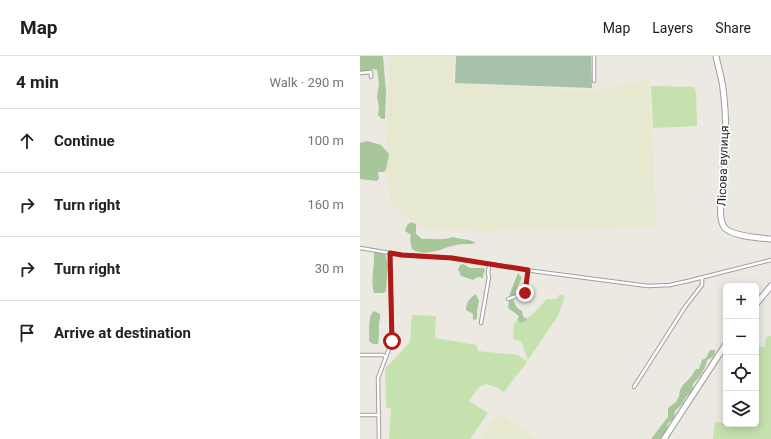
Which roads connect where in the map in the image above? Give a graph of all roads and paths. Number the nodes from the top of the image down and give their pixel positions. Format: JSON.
{"nodes":[{"id":1,"x":594,"y":56,"type":"edge"},
{"id":2,"x":716,"y":56,"type":"edge"},
{"id":3,"x":360,"y":73,"type":"edge"},
{"id":4,"x":371,"y":77,"type":"dead end"},
{"id":5,"x":594,"y":81,"type":"dead end"},
{"id":6,"x":771,"y":239,"type":"edge"},
{"id":7,"x":360,"y":248,"type":"edge"},
{"id":8,"x":390,"y":253,"type":"junction"},
{"id":9,"x":771,"y":260,"type":"edge"},
{"id":10,"x":489,"y":264,"type":"junction"},
{"id":11,"x":528,"y":270,"type":"junction"},
{"id":12,"x":702,"y":278,"type":"junction"},
{"id":13,"x":771,"y":286,"type":"edge"},
{"id":14,"x":508,"y":299,"type":"dead end"},
{"id":15,"x":759,"y":300,"type":"edge"},
{"id":16,"x":481,"y":323,"type":"dead end"},
{"id":17,"x":723,"y":349,"type":"edge"},
{"id":18,"x":360,"y":355,"type":"edge"},
{"id":19,"x":386,"y":357,"type":"junction"},
{"id":20,"x":634,"y":387,"type":"dead end"},
{"id":21,"x":379,"y":415,"type":"junction"},
{"id":22,"x":360,"y":416,"type":"edge"},
{"id":23,"x":379,"y":439,"type":"edge"},
{"id":24,"x":664,"y":439,"type":"edge"}],
"edges":[{"from":1,"to":5,"type":"lane"},
{"from":2,"to":6,"type":"street","name":"Лісова вулиця"},
{"from":3,"to":4,"type":"lane"},
{"from":7,"to":8,"type":"lane"},
{"from":8,"to":10,"type":"lane"},
{"from":8,"to":19,"type":"lane"},
{"from":9,"to":12,"type":"lane"},
{"from":10,"to":11,"type":"lane"},
{"from":10,"to":16,"type":"lane"},
{"from":11,"to":12,"type":"lane"},
{"from":11,"to":14,"type":"lane"},
{"from":12,"to":20,"type":"lane"},
{"from":13,"to":15,"type":"street"},
{"from":17,"to":24,"type":"street"},
{"from":18,"to":19,"type":"lane"},
{"from":19,"to":21,"type":"lane"},
{"from":21,"to":22,"type":"lane"},
{"from":21,"to":23,"type":"lane"}]}
